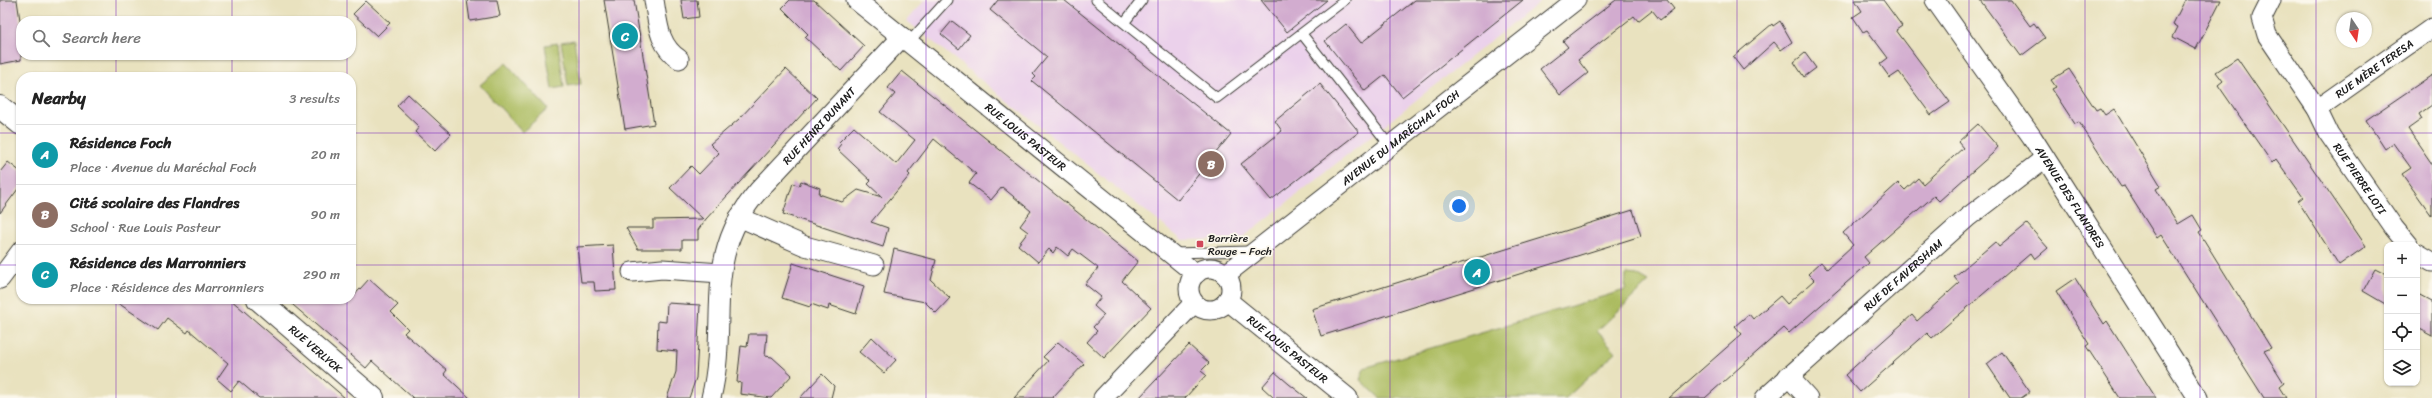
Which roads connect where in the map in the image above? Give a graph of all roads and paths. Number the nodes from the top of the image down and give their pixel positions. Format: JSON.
{"nodes":[{"id":1,"x":654,"y":0,"type":"edge"},
{"id":2,"x":856,"y":0,"type":"edge"},
{"id":3,"x":946,"y":0,"type":"edge"},
{"id":4,"x":1096,"y":0,"type":"edge"},
{"id":5,"x":1142,"y":0,"type":"edge"},
{"id":6,"x":1345,"y":0,"type":"edge"},
{"id":7,"x":1576,"y":0,"type":"edge"},
{"id":8,"x":1935,"y":0,"type":"edge"},
{"id":9,"x":2271,"y":0,"type":"edge"},
{"id":10,"x":1124,"y":23,"type":"junction"},
{"id":11,"x":2432,"y":28,"type":"edge"},
{"id":12,"x":1302,"y":34,"type":"junction"},
{"id":13,"x":905,"y":39,"type":"junction"},
{"id":14,"x":679,"y":59,"type":"dead end"},
{"id":15,"x":0,"y":107,"type":"edge"},
{"id":16,"x":2317,"y":109,"type":"junction"},
{"id":17,"x":16,"y":120,"type":"edge"},
{"id":18,"x":1390,"y":146,"type":"junction"},
{"id":19,"x":2045,"y":158,"type":"junction"},
{"id":20,"x":739,"y":218,"type":"junction"},
{"id":21,"x":2406,"y":242,"type":"edge"},
{"id":22,"x":1255,"y":251,"type":"junction"},
{"id":23,"x":1171,"y":253,"type":"junction"},
{"id":24,"x":2420,"y":255,"type":"edge"},
{"id":25,"x":16,"y":258,"type":"edge"},
{"id":26,"x":2432,"y":262,"type":"edge"},
{"id":27,"x":874,"y":265,"type":"dead end"},
{"id":28,"x":632,"y":272,"type":"dead end"},
{"id":29,"x":721,"y":272,"type":"junction"},
{"id":30,"x":1196,"y":274,"type":"junction"},
{"id":31,"x":1224,"y":275,"type":"junction"},
{"id":32,"x":0,"y":279,"type":"edge"},
{"id":33,"x":1227,"y":300,"type":"junction"},
{"id":34,"x":1194,"y":303,"type":"junction"},
{"id":35,"x":264,"y":304,"type":"edge"},
{"id":36,"x":1788,"y":376,"type":"junction"},
{"id":37,"x":373,"y":398,"type":"edge"},
{"id":38,"x":711,"y":398,"type":"edge"},
{"id":39,"x":1103,"y":398,"type":"edge"},
{"id":40,"x":1348,"y":398,"type":"edge"},
{"id":41,"x":1765,"y":398,"type":"edge"},
{"id":42,"x":1808,"y":398,"type":"edge"},
{"id":43,"x":2198,"y":398,"type":"edge"}],
"edges":[{"from":1,"to":14,"type":"street"},
{"from":2,"to":13,"type":"street","name":"RUE LOUIS PASTEUR"},
{"from":3,"to":13,"type":"lane"},
{"from":4,"to":10,"type":"lane"},
{"from":5,"to":10,"type":"lane"},
{"from":6,"to":12,"type":"lane"},
{"from":7,"to":18,"type":"street","name":"AVENUE DU MARÉCHAL FOCH"},
{"from":8,"to":19,"type":"street","name":"AVENUE DES FLANDRES"},
{"from":9,"to":16,"type":"street","name":"RUE PIERRE LOTI"},
{"from":10,"to":12,"type":"lane"},
{"from":11,"to":16,"type":"street","name":"RUE MÈRE TERESA"},
{"from":12,"to":18,"type":"lane"},
{"from":13,"to":20,"type":"street","name":"RUE HENRI DUNANT"},
{"from":13,"to":23,"type":"street","name":"RUE LOUIS PASTEUR"},
{"from":15,"to":17,"type":"street"},
{"from":16,"to":21,"type":"street","name":"RUE PIERRE LOTI"},
{"from":18,"to":22,"type":"street","name":"AVENUE DU MARÉCHAL FOCH"},
{"from":19,"to":36,"type":"street","name":"RUE DE FAVERSHAM"},
{"from":19,"to":43,"type":"street","name":"AVENUE DES FLANDRES"},
{"from":20,"to":27,"type":"street"},
{"from":20,"to":29,"type":"street","name":"RUE HENRI DUNANT"},
{"from":22,"to":23,"type":"lane"},
{"from":22,"to":31,"type":"street","name":"AVENUE DU MARÉCHAL FOCH"},
{"from":23,"to":30,"type":"street","name":"RUE LOUIS PASTEUR"},
{"from":24,"to":26,"type":"street"},
{"from":25,"to":32,"type":"street"},
{"from":28,"to":29,"type":"street"},
{"from":29,"to":38,"type":"street","name":"RUE HENRI DUNANT"},
{"from":30,"to":31,"type":"street"},
{"from":30,"to":34,"type":"street"},
{"from":31,"to":33,"type":"street"},
{"from":33,"to":34,"type":"street"},
{"from":33,"to":40,"type":"street","name":"RUE LOUIS PASTEUR"},
{"from":34,"to":39,"type":"street"},
{"from":35,"to":37,"type":"street","name":"RUE VERLYCK"},
{"from":36,"to":41,"type":"street","name":"RUE DE FAVERSHAM"},
{"from":36,"to":42,"type":"street"}]}
